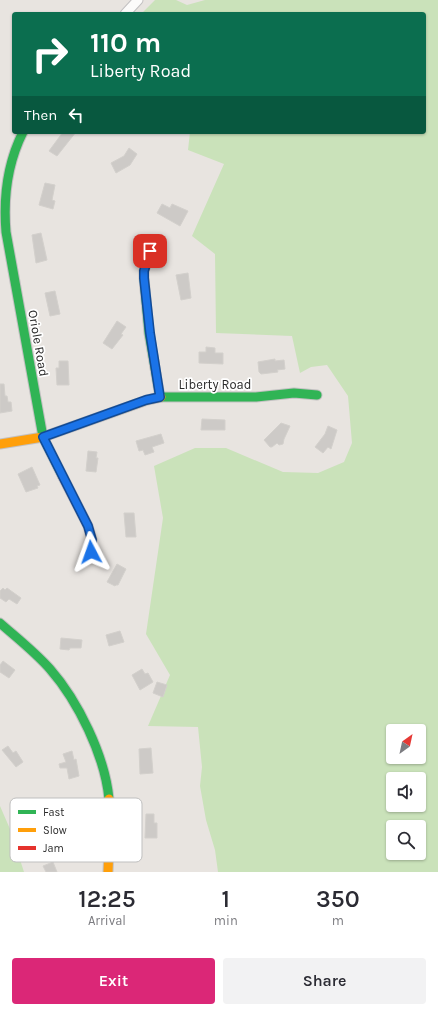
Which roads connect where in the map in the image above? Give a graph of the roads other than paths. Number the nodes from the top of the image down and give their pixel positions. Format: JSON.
{"nodes":[{"id":1,"x":138,"y":0,"type":"edge"},
{"id":2,"x":127,"y":12,"type":"edge"},
{"id":3,"x":22,"y":134,"type":"edge"},
{"id":4,"x":150,"y":251,"type":"dead end"},
{"id":5,"x":317,"y":395,"type":"dead end"},
{"id":6,"x":160,"y":397,"type":"junction"},
{"id":7,"x":43,"y":437,"type":"junction"},
{"id":8,"x":0,"y":444,"type":"edge"},
{"id":9,"x":91,"y":552,"type":"dead end"},
{"id":10,"x":0,"y":623,"type":"edge"},
{"id":11,"x":109,"y":798,"type":"edge"},
{"id":12,"x":109,"y":862,"type":"edge"},
{"id":13,"x":108,"y":872,"type":"edge"}],
"edges":[{"from":1,"to":2,"type":"street"},
{"from":3,"to":7,"type":"street","name":"Oriole Road"},
{"from":4,"to":6,"type":"street"},
{"from":5,"to":6,"type":"street","name":"Liberty Road"},
{"from":6,"to":7,"type":"street","name":"Liberty Road"},
{"from":7,"to":8,"type":"street","name":"Liberty Road"},
{"from":7,"to":9,"type":"street","name":"Oriole Road"},
{"from":10,"to":11,"type":"street"},
{"from":12,"to":13,"type":"street"}]}
